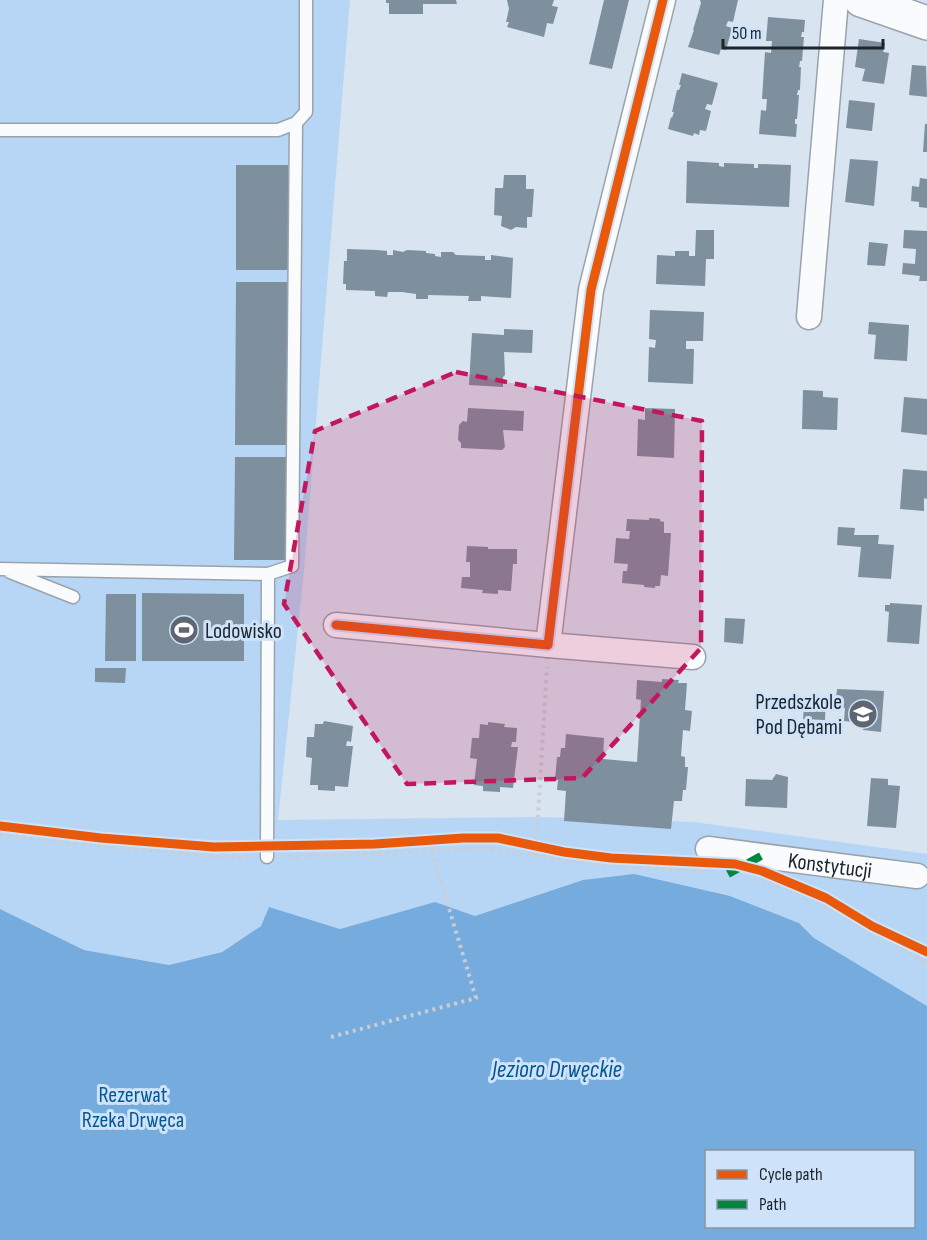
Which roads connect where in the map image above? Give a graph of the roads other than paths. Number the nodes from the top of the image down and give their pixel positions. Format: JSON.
{"nodes":[{"id":1,"x":306,"y":0,"type":"edge"},
{"id":2,"x":663,"y":0,"type":"edge"},
{"id":3,"x":836,"y":0,"type":"edge"},
{"id":4,"x":861,"y":0,"type":"edge"},
{"id":5,"x":927,"y":23,"type":"edge"},
{"id":6,"x":296,"y":123,"type":"junction"},
{"id":7,"x":0,"y":130,"type":"edge"},
{"id":8,"x":809,"y":317,"type":"dead end"},
{"id":9,"x":2,"y":569,"type":"edge"},
{"id":10,"x":268,"y":574,"type":"junction"},
{"id":11,"x":73,"y":597,"type":"dead end"},
{"id":12,"x":336,"y":625,"type":"dead end"},
{"id":13,"x":548,"y":645,"type":"junction"},
{"id":14,"x":693,"y":657,"type":"dead end"},
{"id":15,"x":267,"y":852,"type":"road end"},
{"id":16,"x":705,"y":861,"type":"road end"},
{"id":17,"x":924,"y":877,"type":"edge"}],
"edges":[{"from":1,"to":6,"type":"lane"},
{"from":2,"to":13,"type":"street"},
{"from":3,"to":8,"type":"street"},
{"from":4,"to":5,"type":"street"},
{"from":6,"to":7,"type":"lane"},
{"from":6,"to":10,"type":"lane"},
{"from":9,"to":10,"type":"lane"},
{"from":9,"to":11,"type":"lane"},
{"from":10,"to":15,"type":"lane"},
{"from":12,"to":13,"type":"street"},
{"from":13,"to":14,"type":"street"},
{"from":16,"to":17,"type":"street","name":"Konstytucji"}]}
